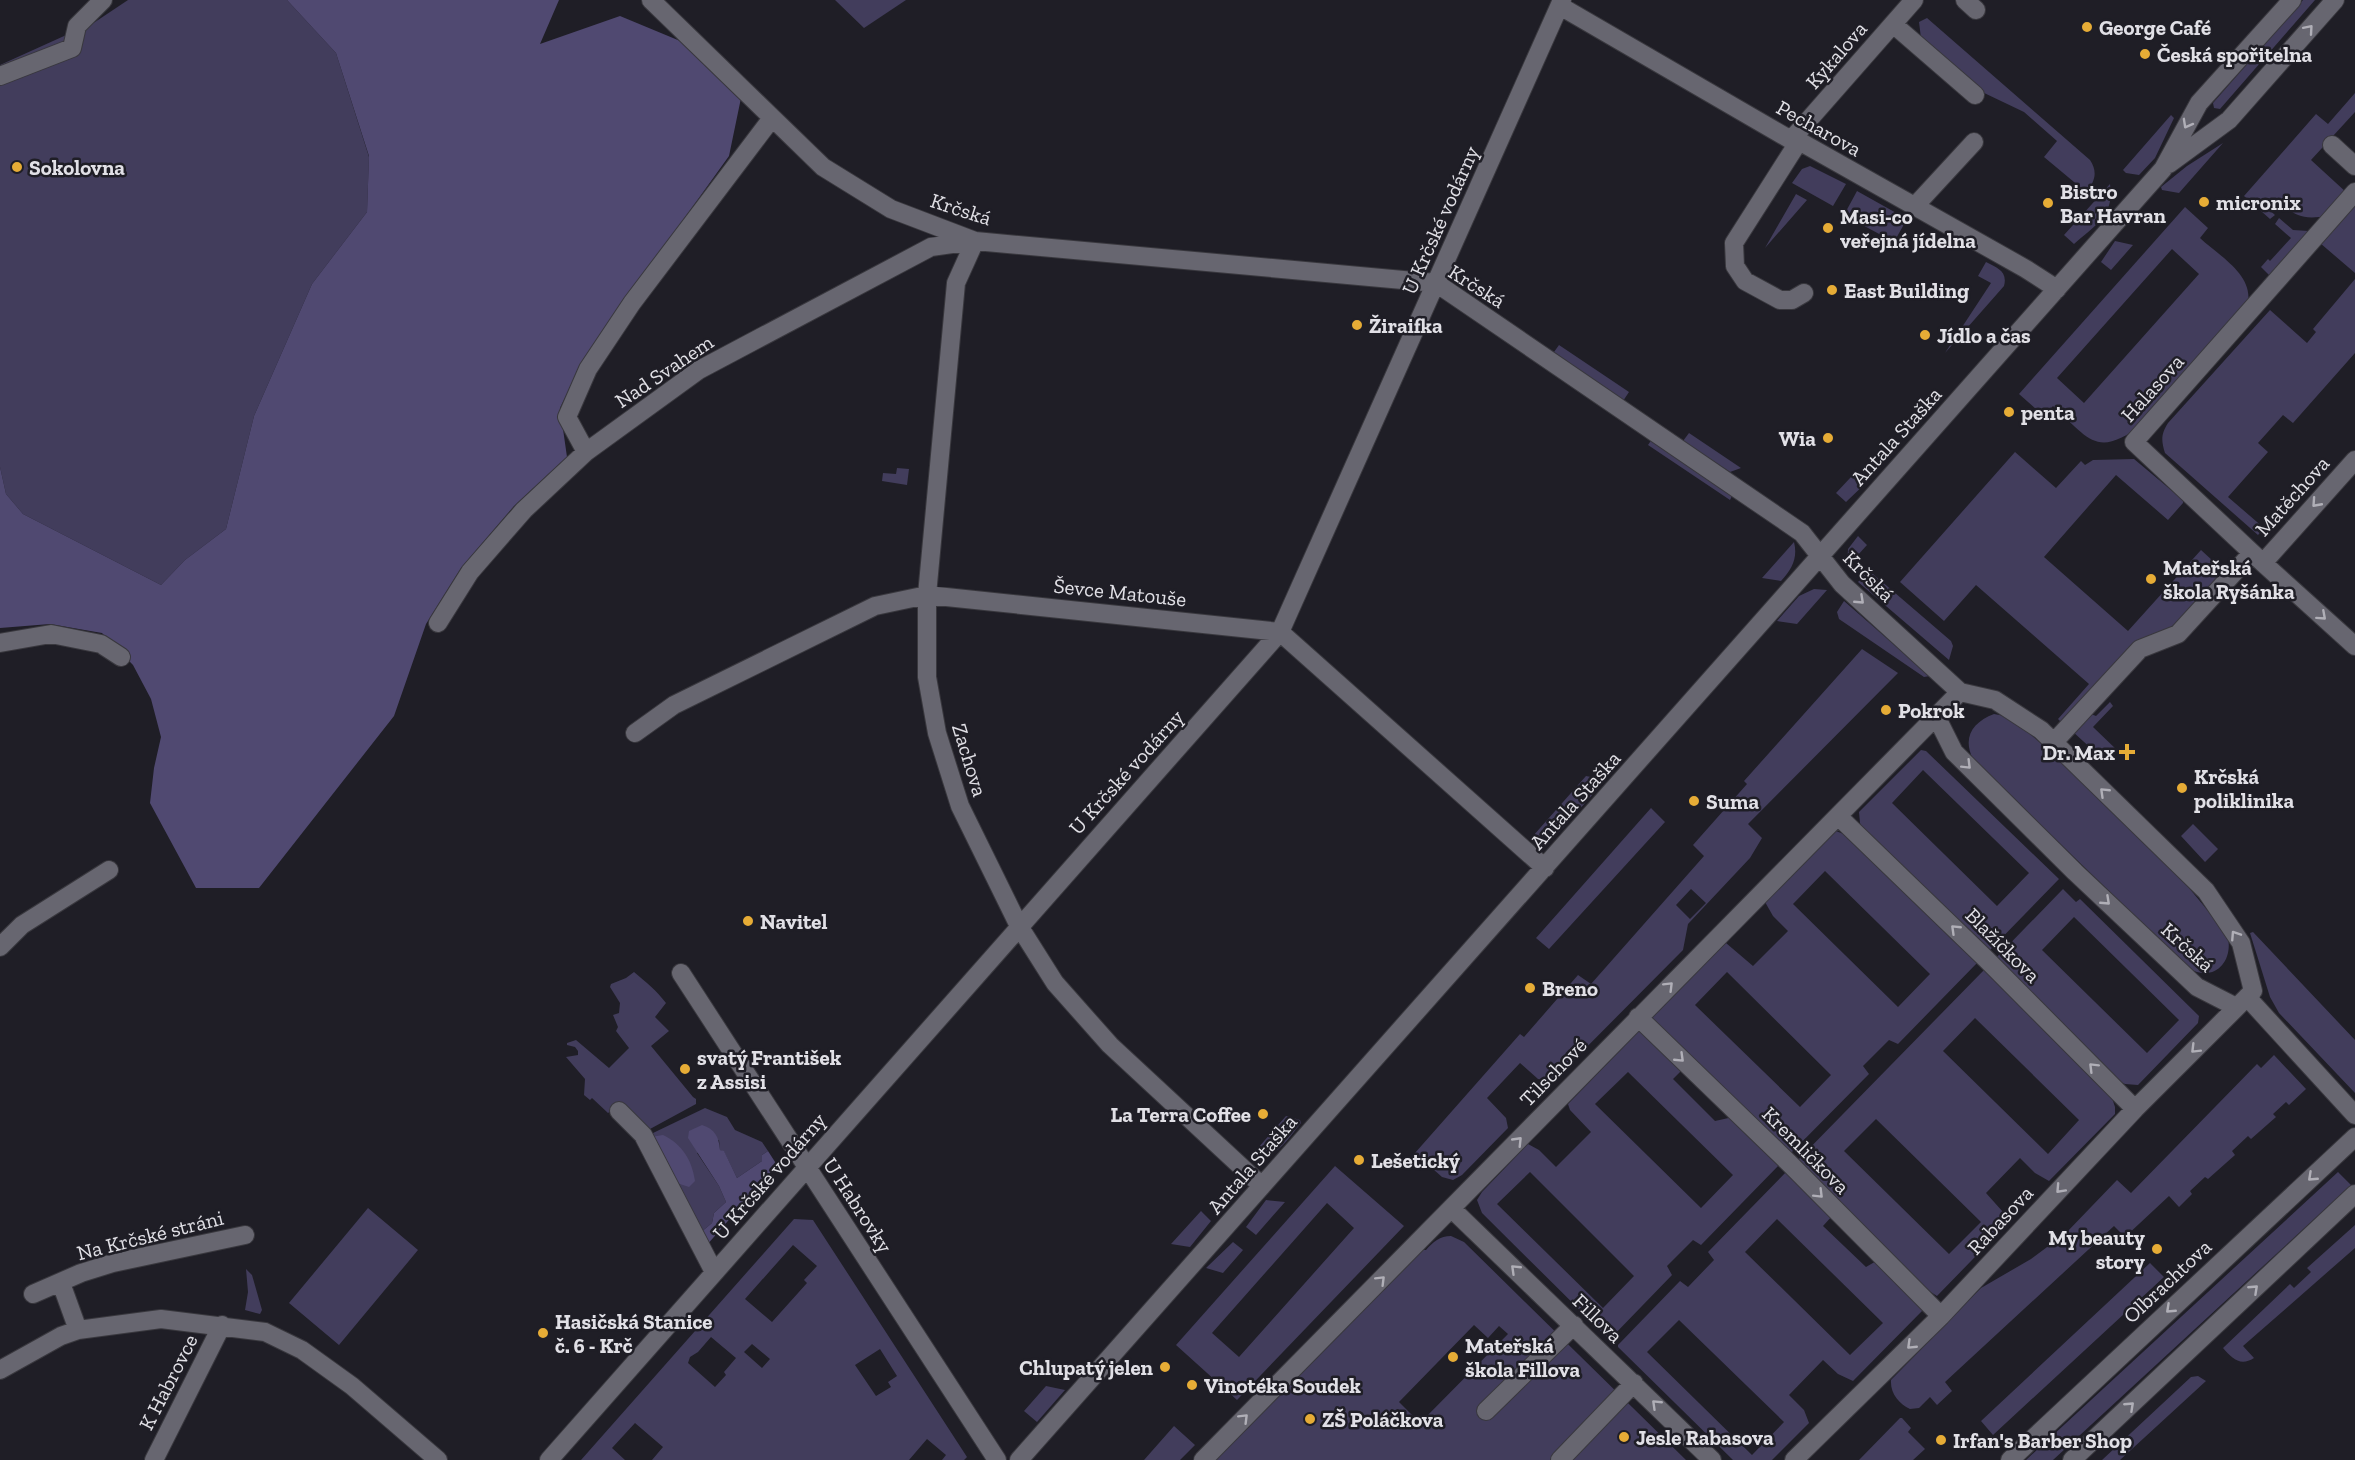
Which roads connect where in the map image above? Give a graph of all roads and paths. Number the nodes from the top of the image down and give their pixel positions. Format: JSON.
{"nodes":[{"id":1,"x":103,"y":0,"type":"edge"},
{"id":2,"x":651,"y":0,"type":"edge"},
{"id":3,"x":1914,"y":0,"type":"edge"},
{"id":4,"x":2292,"y":0,"type":"edge"},
{"id":5,"x":2335,"y":0,"type":"edge"},
{"id":6,"x":1561,"y":3,"type":"edge"},
{"id":7,"x":1893,"y":24,"type":"junction"},
{"id":8,"x":0,"y":76,"type":"edge"},
{"id":9,"x":1975,"y":95,"type":"dead end"},
{"id":10,"x":772,"y":118,"type":"junction"},
{"id":11,"x":1795,"y":141,"type":"junction"},
{"id":12,"x":1974,"y":142,"type":"dead end"},
{"id":13,"x":2332,"y":145,"type":"dead end"},
{"id":14,"x":2355,"y":166,"type":"edge"},
{"id":15,"x":2163,"y":169,"type":"junction"},
{"id":16,"x":2355,"y":192,"type":"edge"},
{"id":17,"x":1914,"y":207,"type":"junction"},
{"id":18,"x":975,"y":241,"type":"junction"},
{"id":19,"x":1436,"y":284,"type":"junction"},
{"id":20,"x":2057,"y":289,"type":"junction"},
{"id":21,"x":1804,"y":293,"type":"dead end"},
{"id":22,"x":586,"y":452,"type":"junction"},
{"id":23,"x":2355,"y":460,"type":"edge"},
{"id":24,"x":1820,"y":558,"type":"junction"},
{"id":25,"x":2257,"y":558,"type":"junction"},
{"id":26,"x":927,"y":595,"type":"junction"},
{"id":27,"x":438,"y":623,"type":"dead end"},
{"id":28,"x":1280,"y":632,"type":"junction"},
{"id":29,"x":0,"y":643,"type":"edge"},
{"id":30,"x":2355,"y":646,"type":"edge"},
{"id":31,"x":122,"y":657,"type":"dead end"},
{"id":32,"x":1960,"y":692,"type":"junction"},
{"id":33,"x":1936,"y":716,"type":"junction"},
{"id":34,"x":635,"y":734,"type":"dead end"},
{"id":35,"x":2054,"y":742,"type":"junction"},
{"id":36,"x":1838,"y":816,"type":"junction"},
{"id":37,"x":1545,"y":868,"type":"junction"},
{"id":38,"x":109,"y":870,"type":"dead end"},
{"id":39,"x":1019,"y":926,"type":"junction"},
{"id":40,"x":0,"y":947,"type":"edge"},
{"id":41,"x":681,"y":973,"type":"dead end"},
{"id":42,"x":2241,"y":1002,"type":"junction"},
{"id":43,"x":1638,"y":1017,"type":"junction"},
{"id":44,"x":2135,"y":1109,"type":"junction"},
{"id":45,"x":619,"y":1111,"type":"dead end"},
{"id":46,"x":2355,"y":1115,"type":"edge"},
{"id":47,"x":2355,"y":1137,"type":"edge"},
{"id":48,"x":807,"y":1168,"type":"junction"},
{"id":49,"x":1262,"y":1186,"type":"junction"},
{"id":50,"x":2355,"y":1194,"type":"edge"},
{"id":51,"x":1452,"y":1209,"type":"junction"},
{"id":52,"x":245,"y":1235,"type":"dead end"},
{"id":53,"x":714,"y":1272,"type":"junction"},
{"id":54,"x":62,"y":1283,"type":"junction"},
{"id":55,"x":33,"y":1294,"type":"dead end"},
{"id":56,"x":1941,"y":1316,"type":"junction"},
{"id":57,"x":222,"y":1325,"type":"junction"},
{"id":58,"x":1574,"y":1325,"type":"junction"},
{"id":59,"x":78,"y":1330,"type":"junction"},
{"id":60,"x":0,"y":1370,"type":"edge"},
{"id":61,"x":1634,"y":1383,"type":"junction"},
{"id":62,"x":1486,"y":1411,"type":"dead end"},
{"id":63,"x":154,"y":1460,"type":"edge"},
{"id":64,"x":438,"y":1460,"type":"edge"},
{"id":65,"x":549,"y":1460,"type":"edge"},
{"id":66,"x":998,"y":1460,"type":"edge"},
{"id":67,"x":1019,"y":1460,"type":"edge"},
{"id":68,"x":1203,"y":1460,"type":"edge"},
{"id":69,"x":1560,"y":1460,"type":"edge"},
{"id":70,"x":1712,"y":1460,"type":"edge"},
{"id":71,"x":1794,"y":1460,"type":"edge"},
{"id":72,"x":2010,"y":1460,"type":"edge"},
{"id":73,"x":2072,"y":1460,"type":"edge"}],
"edges":[{"from":1,"to":8,"type":"street"},
{"from":2,"to":10,"type":"street","name":"Krčská"},
{"from":3,"to":7,"type":"street","name":"Kykalova"},
{"from":4,"to":15,"type":"street","name":"Antala Staška","one_way":true},
{"from":15,"to":5,"type":"street","name":"Antala Staška","one_way":true},
{"from":6,"to":11,"type":"street","name":"Pecharova"},
{"from":6,"to":19,"type":"street","name":"U Krčské vodárny"},
{"from":7,"to":9,"type":"street"},
{"from":7,"to":11,"type":"street","name":"Kykalova"},
{"from":10,"to":18,"type":"street","name":"Krčská"},
{"from":10,"to":22,"type":"street"},
{"from":11,"to":17,"type":"street","name":"Pecharova"},
{"from":11,"to":21,"type":"street","name":"Kykalova"},
{"from":12,"to":17,"type":"street"},
{"from":13,"to":14,"type":"street"},
{"from":15,"to":20,"type":"street","name":"Antala Staška"},
{"from":16,"to":25,"type":"street","name":"Halasova"},
{"from":17,"to":20,"type":"street","name":"Pecharova"},
{"from":18,"to":19,"type":"street","name":"Krčská"},
{"from":18,"to":22,"type":"street","name":"Nad Svahem"},
{"from":18,"to":26,"type":"street","name":"Zachova"},
{"from":19,"to":24,"type":"street","name":"Krčská"},
{"from":19,"to":28,"type":"street","name":"U Krčské vodárny"},
{"from":20,"to":24,"type":"street","name":"Antala Staška"},
{"from":22,"to":27,"type":"street","name":"Nad Svahem"},
{"from":23,"to":25,"type":"street","name":"Matěchova","one_way":true},
{"from":24,"to":32,"type":"street","name":"Krčská","one_way":true},
{"from":24,"to":37,"type":"street","name":"Antala Staška"},
{"from":25,"to":30,"type":"street","name":"Halasova","one_way":true},
{"from":25,"to":35,"type":"street","name":"Matěchova"},
{"from":26,"to":28,"type":"street","name":"Ševce Matouše"},
{"from":26,"to":34,"type":"street","name":"Ševce Matouše"},
{"from":26,"to":39,"type":"street","name":"Zachova"},
{"from":28,"to":37,"type":"street"},
{"from":28,"to":39,"type":"street","name":"U Krčské vodárny"},
{"from":29,"to":31,"type":"street"},
{"from":32,"to":33,"type":"street"},
{"from":32,"to":35,"type":"street","name":"Krčská"},
{"from":33,"to":36,"type":"street","name":"Tilschové"},
{"from":33,"to":42,"type":"street","name":"Krčská","one_way":true},
{"from":42,"to":35,"type":"street","name":"Krčská","one_way":true},
{"from":43,"to":36,"type":"street","name":"Tilschové","one_way":true},
{"from":44,"to":36,"type":"street","name":"Blažíčkova","one_way":true},
{"from":37,"to":49,"type":"street","name":"Antala Staška"},
{"from":38,"to":40,"type":"street"},
{"from":39,"to":48,"type":"street","name":"U Krčské vodárny"},
{"from":39,"to":49,"type":"street","name":"Zachova"},
{"from":41,"to":48,"type":"street","name":"U Habrovky"},
{"from":42,"to":44,"type":"street","name":"Rabasova","one_way":true},
{"from":42,"to":46,"type":"street","name":"Krčská"},
{"from":51,"to":43,"type":"street","name":"Tilschové","one_way":true},
{"from":43,"to":56,"type":"street","name":"Kremličkova","one_way":true},
{"from":44,"to":56,"type":"street","name":"Rabasova","one_way":true},
{"from":45,"to":53,"type":"street"},
{"from":47,"to":72,"type":"street","name":"Olbrachtova","one_way":true},
{"from":48,"to":53,"type":"street","name":"U Krčské vodárny"},
{"from":48,"to":66,"type":"street","name":"U Habrovky"},
{"from":49,"to":67,"type":"street","name":"Antala Staška"},
{"from":73,"to":50,"type":"street","one_way":true},
{"from":58,"to":51,"type":"street","name":"Fillova","one_way":true},
{"from":68,"to":51,"type":"street","name":"Tilschové","one_way":true},
{"from":52,"to":54,"type":"street","name":"Na Krčské stráni"},
{"from":53,"to":65,"type":"street","name":"U Krčské vodárny"},
{"from":54,"to":55,"type":"street","name":"Na Krčské stráni"},
{"from":54,"to":59,"type":"street"},
{"from":56,"to":71,"type":"street","name":"Rabasova","one_way":true},
{"from":57,"to":59,"type":"street"},
{"from":57,"to":63,"type":"street","name":"K Habrovce"},
{"from":57,"to":64,"type":"street"},
{"from":58,"to":61,"type":"street","name":"Fillova"},
{"from":58,"to":62,"type":"street"},
{"from":59,"to":60,"type":"street"},
{"from":61,"to":69,"type":"street"},
{"from":70,"to":61,"type":"street","name":"Fillova","one_way":true}]}
